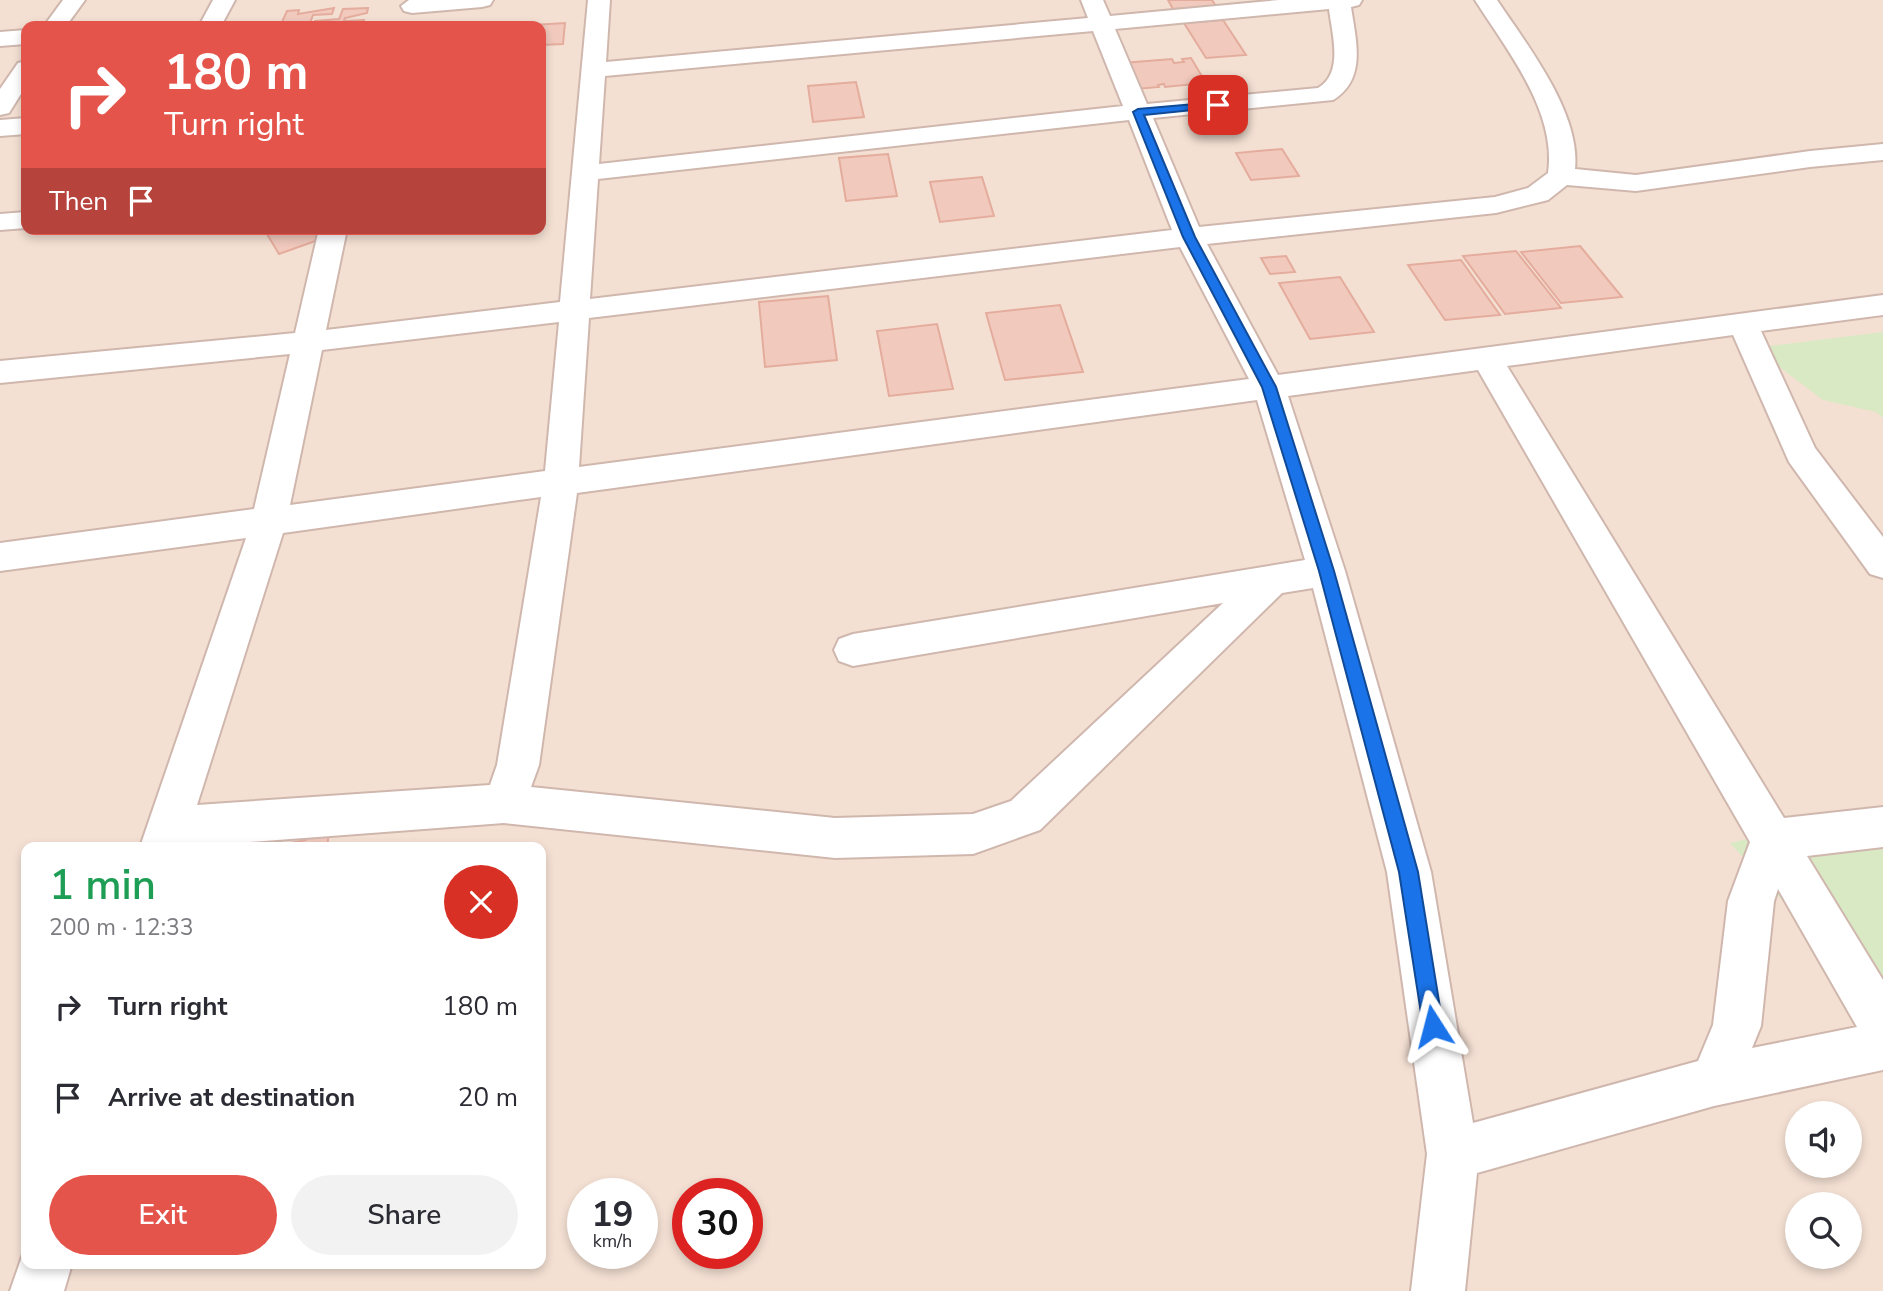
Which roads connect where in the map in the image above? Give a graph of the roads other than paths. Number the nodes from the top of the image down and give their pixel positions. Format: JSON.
{"nodes":[{"id":1,"x":74,"y":0,"type":"edge"},
{"id":2,"x":224,"y":0,"type":"edge"},
{"id":3,"x":482,"y":0,"type":"edge"},
{"id":4,"x":599,"y":0,"type":"edge"},
{"id":5,"x":1092,"y":0,"type":"edge"},
{"id":6,"x":1486,"y":0,"type":"edge"},
{"id":7,"x":1345,"y":1,"type":"edge"},
{"id":8,"x":410,"y":11,"type":"edge"},
{"id":9,"x":59,"y":21,"type":"edge"},
{"id":10,"x":213,"y":21,"type":"edge"},
{"id":11,"x":1103,"y":24,"type":"junction"},
{"id":12,"x":21,"y":37,"type":"edge"},
{"id":13,"x":0,"y":39,"type":"edge"},
{"id":14,"x":594,"y":70,"type":"junction"},
{"id":15,"x":21,"y":76,"type":"edge"},
{"id":16,"x":0,"y":108,"type":"edge"},
{"id":17,"x":1138,"y":112,"type":"junction"},
{"id":18,"x":21,"y":126,"type":"edge"},
{"id":19,"x":0,"y":128,"type":"edge"},
{"id":20,"x":1883,"y":152,"type":"edge"},
{"id":21,"x":585,"y":173,"type":"junction"},
{"id":22,"x":1561,"y":177,"type":"junction"},
{"id":23,"x":21,"y":220,"type":"edge"},
{"id":24,"x":0,"y":222,"type":"edge"},
{"id":25,"x":332,"y":235,"type":"edge"},
{"id":26,"x":1189,"y":237,"type":"junction"},
{"id":27,"x":1883,"y":305,"type":"edge"},
{"id":28,"x":574,"y":311,"type":"junction"},
{"id":29,"x":1743,"y":324,"type":"junction"},
{"id":30,"x":307,"y":342,"type":"junction"},
{"id":31,"x":1487,"y":358,"type":"junction"},
{"id":32,"x":0,"y":372,"type":"edge"},
{"id":33,"x":1269,"y":387,"type":"junction"},
{"id":34,"x":561,"y":482,"type":"junction"},
{"id":35,"x":269,"y":521,"type":"junction"},
{"id":36,"x":0,"y":557,"type":"edge"},
{"id":37,"x":1883,"y":564,"type":"edge"},
{"id":38,"x":1326,"y":571,"type":"junction"},
{"id":39,"x":1270,"y":582,"type":"junction"},
{"id":40,"x":853,"y":650,"type":"dead end"},
{"id":41,"x":504,"y":804,"type":"junction"},
{"id":42,"x":1883,"y":827,"type":"edge"},
{"id":43,"x":165,"y":837,"type":"edge"},
{"id":44,"x":1773,"y":839,"type":"junction"},
{"id":45,"x":1883,"y":1025,"type":"edge"},
{"id":46,"x":1883,"y":1046,"type":"edge"},
{"id":47,"x":1714,"y":1081,"type":"junction"},
{"id":48,"x":1453,"y":1154,"type":"junction"},
{"id":49,"x":44,"y":1269,"type":"edge"},
{"id":50,"x":37,"y":1291,"type":"edge"},
{"id":51,"x":1438,"y":1291,"type":"edge"}],
"edges":[{"from":1,"to":9,"type":"street"},
{"from":2,"to":10,"type":"street"},
{"from":3,"to":8,"type":"street"},
{"from":4,"to":14,"type":"street"},
{"from":5,"to":11,"type":"street"},
{"from":6,"to":22,"type":"street"},
{"from":7,"to":11,"type":"street"},
{"from":7,"to":17,"type":"street"},
{"from":11,"to":14,"type":"street"},
{"from":11,"to":17,"type":"street"},
{"from":12,"to":13,"type":"street"},
{"from":14,"to":21,"type":"street"},
{"from":15,"to":16,"type":"street"},
{"from":17,"to":21,"type":"street"},
{"from":17,"to":26,"type":"street"},
{"from":18,"to":19,"type":"street"},
{"from":20,"to":22,"type":"street"},
{"from":21,"to":28,"type":"street"},
{"from":22,"to":26,"type":"street"},
{"from":23,"to":24,"type":"street"},
{"from":25,"to":30,"type":"street"},
{"from":26,"to":28,"type":"street"},
{"from":26,"to":33,"type":"street"},
{"from":27,"to":29,"type":"street"},
{"from":28,"to":30,"type":"street"},
{"from":28,"to":34,"type":"street"},
{"from":29,"to":31,"type":"street"},
{"from":29,"to":37,"type":"street"},
{"from":30,"to":32,"type":"street"},
{"from":30,"to":35,"type":"street"},
{"from":31,"to":33,"type":"street"},
{"from":31,"to":44,"type":"street"},
{"from":33,"to":34,"type":"street"},
{"from":33,"to":38,"type":"street"},
{"from":34,"to":35,"type":"street"},
{"from":34,"to":41,"type":"street"},
{"from":35,"to":36,"type":"street"},
{"from":35,"to":43,"type":"street"},
{"from":38,"to":39,"type":"street"},
{"from":38,"to":48,"type":"street"},
{"from":39,"to":40,"type":"street"},
{"from":39,"to":41,"type":"street"},
{"from":41,"to":43,"type":"street"},
{"from":42,"to":44,"type":"street"},
{"from":44,"to":45,"type":"street"},
{"from":44,"to":47,"type":"street"},
{"from":46,"to":47,"type":"street"},
{"from":47,"to":48,"type":"street"},
{"from":48,"to":51,"type":"street"},
{"from":49,"to":50,"type":"street"}]}
